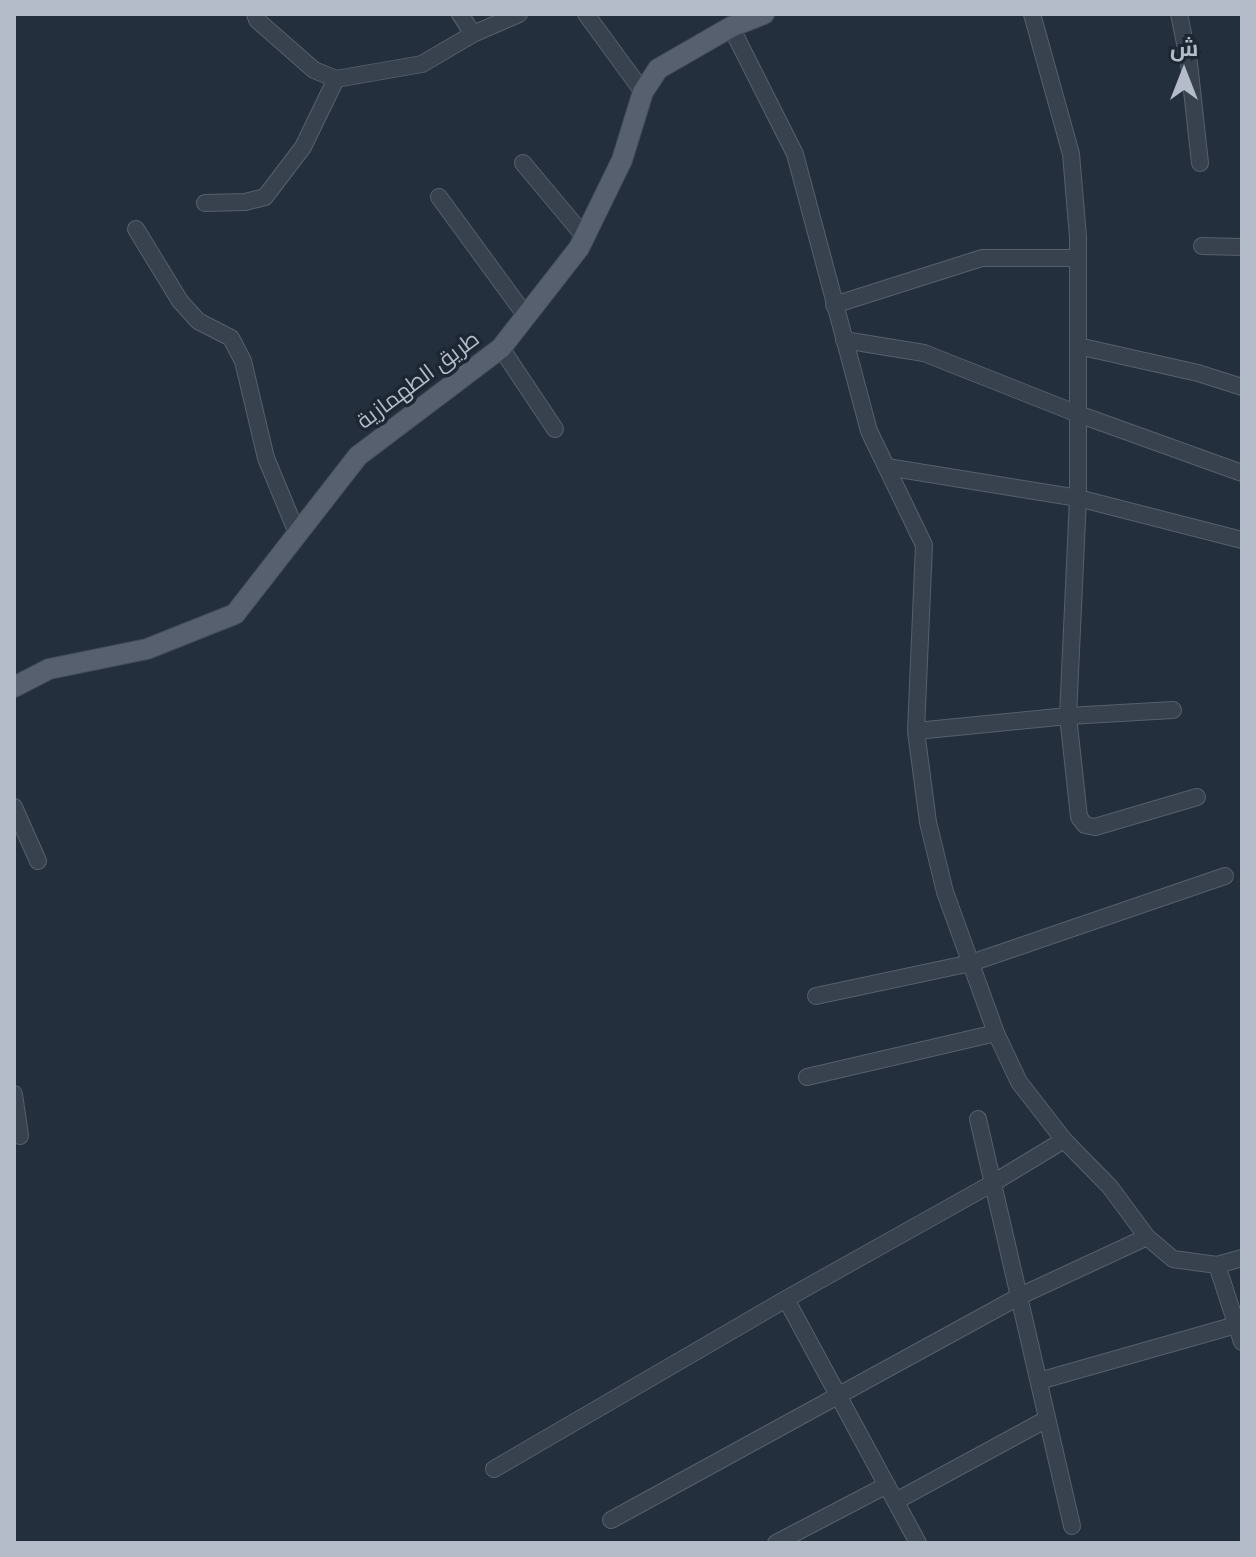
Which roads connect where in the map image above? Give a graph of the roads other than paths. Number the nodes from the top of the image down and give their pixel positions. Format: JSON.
{"nodes":[{"id":1,"x":255,"y":14,"type":"edge"},
{"id":2,"x":460,"y":14,"type":"edge"},
{"id":3,"x":519,"y":14,"type":"edge"},
{"id":4,"x":586,"y":14,"type":"edge"},
{"id":5,"x":764,"y":14,"type":"edge"},
{"id":6,"x":1032,"y":14,"type":"edge"},
{"id":7,"x":1179,"y":14,"type":"edge"},
{"id":8,"x":731,"y":27,"type":"junction"},
{"id":9,"x":473,"y":34,"type":"junction"},
{"id":10,"x":336,"y":79,"type":"junction"},
{"id":11,"x":643,"y":92,"type":"junction"},
{"id":12,"x":523,"y":163,"type":"dead end"},
{"id":13,"x":1200,"y":163,"type":"dead end"},
{"id":14,"x":439,"y":197,"type":"dead end"},
{"id":15,"x":205,"y":203,"type":"dead end"},
{"id":16,"x":136,"y":229,"type":"dead end"},
{"id":17,"x":584,"y":236,"type":"junction"},
{"id":18,"x":1202,"y":246,"type":"dead end"},
{"id":19,"x":1242,"y":247,"type":"edge"},
{"id":20,"x":1078,"y":258,"type":"junction"},
{"id":21,"x":834,"y":305,"type":"junction"},
{"id":22,"x":526,"y":316,"type":"junction"},
{"id":23,"x":844,"y":340,"type":"junction"},
{"id":24,"x":1078,"y":346,"type":"junction"},
{"id":25,"x":501,"y":348,"type":"junction"},
{"id":26,"x":1242,"y":387,"type":"edge"},
{"id":27,"x":1078,"y":414,"type":"junction"},
{"id":28,"x":555,"y":429,"type":"dead end"},
{"id":29,"x":887,"y":467,"type":"junction"},
{"id":30,"x":1242,"y":473,"type":"edge"},
{"id":31,"x":1078,"y":498,"type":"junction"},
{"id":32,"x":297,"y":533,"type":"junction"},
{"id":33,"x":1242,"y":540,"type":"edge"},
{"id":34,"x":14,"y":687,"type":"edge"},
{"id":35,"x":1173,"y":710,"type":"dead end"},
{"id":36,"x":1068,"y":716,"type":"junction"},
{"id":37,"x":916,"y":731,"type":"junction"},
{"id":38,"x":1197,"y":797,"type":"dead end"},
{"id":39,"x":14,"y":807,"type":"edge"},
{"id":40,"x":38,"y":861,"type":"dead end"},
{"id":41,"x":1225,"y":876,"type":"dead end"},
{"id":42,"x":971,"y":963,"type":"junction"},
{"id":43,"x":816,"y":996,"type":"dead end"},
{"id":44,"x":996,"y":1033,"type":"junction"},
{"id":45,"x":807,"y":1077,"type":"dead end"},
{"id":46,"x":14,"y":1094,"type":"edge"},
{"id":47,"x":978,"y":1119,"type":"dead end"},
{"id":48,"x":20,"y":1136,"type":"dead end"},
{"id":49,"x":1064,"y":1140,"type":"junction"},
{"id":50,"x":993,"y":1183,"type":"junction"},
{"id":51,"x":1147,"y":1237,"type":"junction"},
{"id":52,"x":1242,"y":1258,"type":"edge"},
{"id":53,"x":1217,"y":1265,"type":"junction"},
{"id":54,"x":1020,"y":1296,"type":"junction"},
{"id":55,"x":786,"y":1299,"type":"junction"},
{"id":56,"x":1236,"y":1325,"type":"junction"},
{"id":57,"x":1242,"y":1342,"type":"edge"},
{"id":58,"x":1039,"y":1381,"type":"junction"},
{"id":59,"x":838,"y":1394,"type":"junction"},
{"id":60,"x":1047,"y":1419,"type":"junction"},
{"id":61,"x":494,"y":1469,"type":"dead end"},
{"id":62,"x":887,"y":1485,"type":"junction"},
{"id":63,"x":896,"y":1501,"type":"junction"},
{"id":64,"x":611,"y":1520,"type":"dead end"},
{"id":65,"x":1072,"y":1526,"type":"dead end"},
{"id":66,"x":776,"y":1543,"type":"edge"},
{"id":67,"x":918,"y":1543,"type":"edge"}],
"edges":[{"from":1,"to":10,"type":"street"},
{"from":2,"to":9,"type":"street"},
{"from":3,"to":9,"type":"street"},
{"from":4,"to":11,"type":"street"},
{"from":5,"to":8,"type":"main road","name":"طريق الطهمازية"},
{"from":6,"to":20,"type":"street"},
{"from":7,"to":13,"type":"street"},
{"from":8,"to":11,"type":"main road","name":"طريق الطهمازية"},
{"from":8,"to":21,"type":"street"},
{"from":9,"to":10,"type":"street"},
{"from":10,"to":15,"type":"street"},
{"from":11,"to":17,"type":"main road","name":"طريق الطهمازية"},
{"from":12,"to":17,"type":"street"},
{"from":14,"to":22,"type":"street"},
{"from":16,"to":32,"type":"street"},
{"from":17,"to":22,"type":"main road","name":"طريق الطهمازية"},
{"from":18,"to":19,"type":"street"},
{"from":20,"to":21,"type":"street"},
{"from":20,"to":24,"type":"street"},
{"from":21,"to":23,"type":"street"},
{"from":22,"to":25,"type":"main road","name":"طريق الطهمازية"},
{"from":23,"to":27,"type":"street"},
{"from":23,"to":29,"type":"street"},
{"from":24,"to":26,"type":"street"},
{"from":24,"to":27,"type":"street"},
{"from":25,"to":28,"type":"street"},
{"from":25,"to":32,"type":"main road","name":"طريق الطهمازية"},
{"from":27,"to":30,"type":"street"},
{"from":27,"to":31,"type":"street"},
{"from":29,"to":31,"type":"street"},
{"from":29,"to":37,"type":"street"},
{"from":31,"to":33,"type":"street"},
{"from":31,"to":36,"type":"street"},
{"from":32,"to":34,"type":"main road","name":"طريق الطهمازية"},
{"from":35,"to":36,"type":"street"},
{"from":36,"to":37,"type":"street"},
{"from":36,"to":38,"type":"street"},
{"from":37,"to":42,"type":"street"},
{"from":39,"to":40,"type":"street"},
{"from":41,"to":42,"type":"street"},
{"from":42,"to":43,"type":"street"},
{"from":42,"to":44,"type":"street"},
{"from":44,"to":45,"type":"street"},
{"from":44,"to":49,"type":"street"},
{"from":46,"to":48,"type":"street"},
{"from":47,"to":50,"type":"street"},
{"from":49,"to":50,"type":"street"},
{"from":49,"to":51,"type":"street"},
{"from":50,"to":54,"type":"street"},
{"from":50,"to":55,"type":"street"},
{"from":51,"to":53,"type":"street"},
{"from":51,"to":54,"type":"street"},
{"from":52,"to":53,"type":"street"},
{"from":53,"to":56,"type":"street"},
{"from":54,"to":58,"type":"street"},
{"from":54,"to":59,"type":"street"},
{"from":55,"to":59,"type":"street"},
{"from":55,"to":61,"type":"street"},
{"from":56,"to":57,"type":"street"},
{"from":56,"to":58,"type":"street"},
{"from":58,"to":60,"type":"street"},
{"from":59,"to":62,"type":"street"},
{"from":59,"to":64,"type":"street"},
{"from":60,"to":63,"type":"street"},
{"from":60,"to":65,"type":"street"},
{"from":62,"to":63,"type":"street"},
{"from":62,"to":66,"type":"street"},
{"from":63,"to":67,"type":"street"}]}
